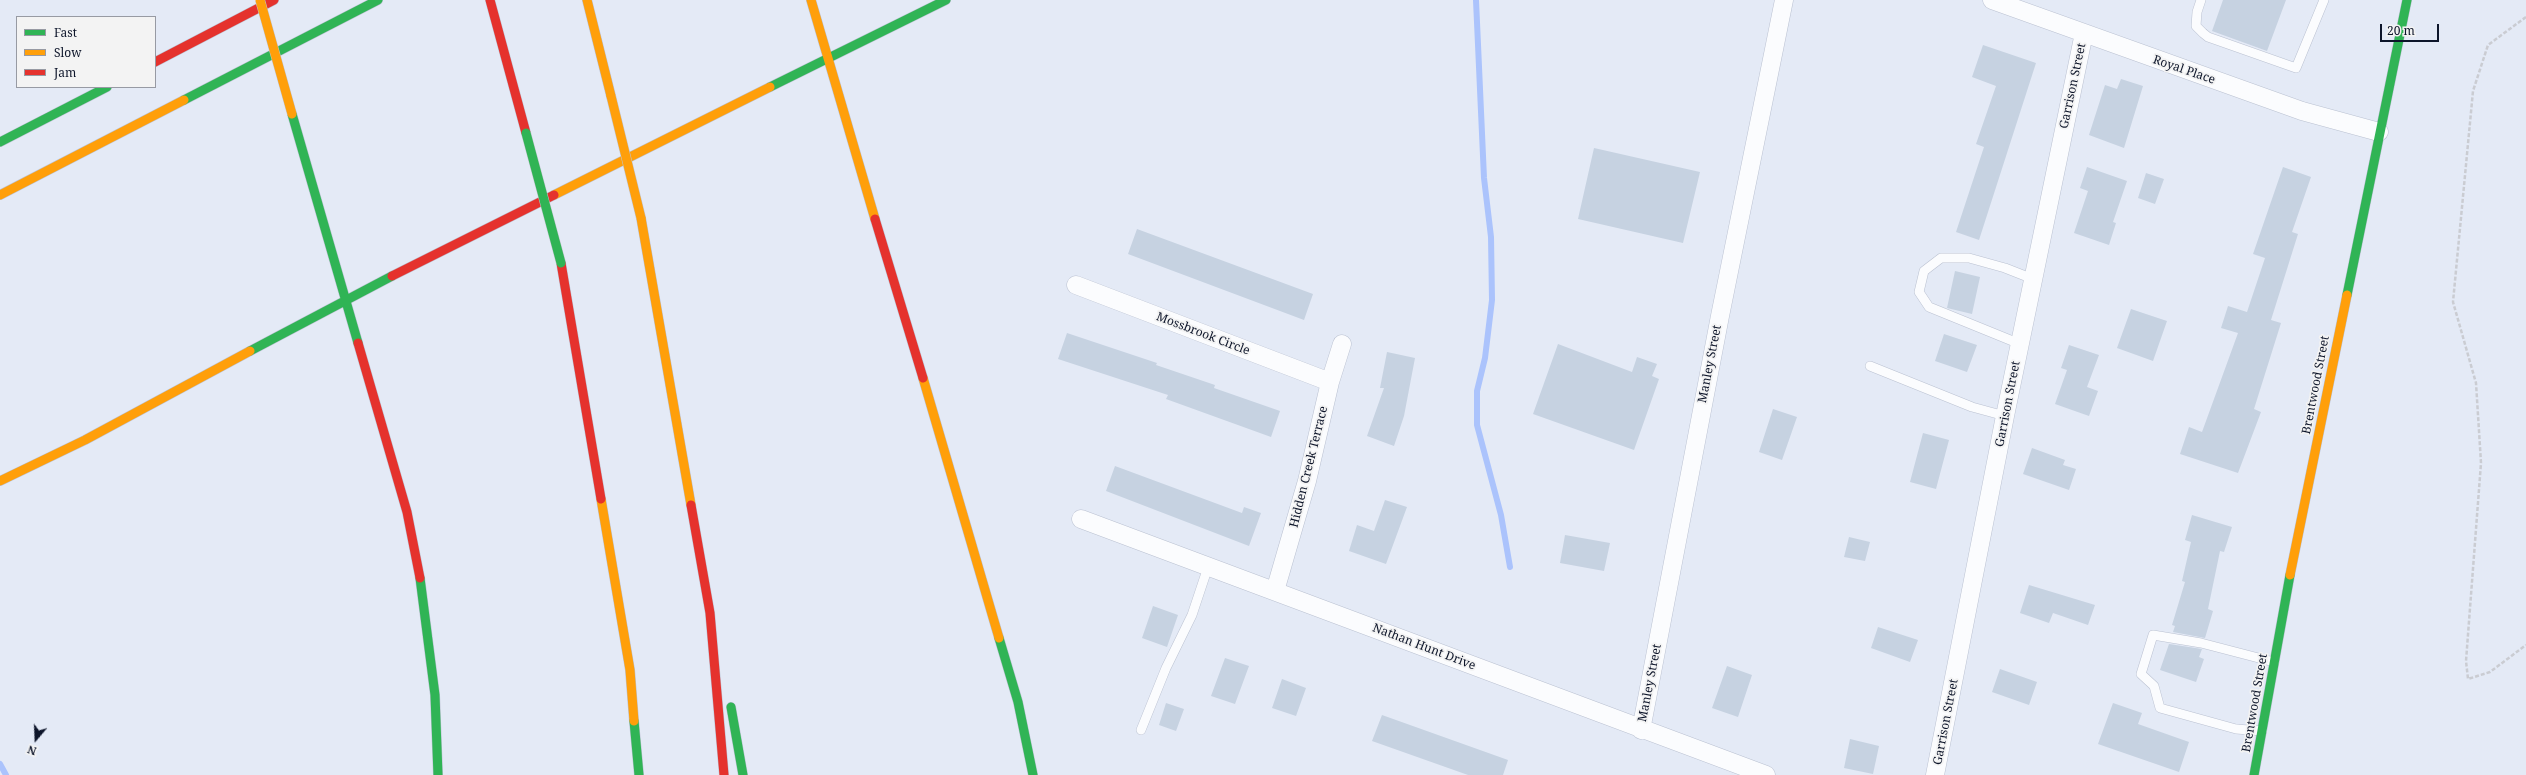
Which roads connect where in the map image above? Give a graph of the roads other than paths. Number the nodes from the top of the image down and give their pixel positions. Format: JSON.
{"nodes":[{"id":1,"x":260,"y":0,"type":"edge"},
{"id":2,"x":274,"y":0,"type":"edge"},
{"id":3,"x":378,"y":0,"type":"edge"},
{"id":4,"x":490,"y":0,"type":"edge"},
{"id":5,"x":587,"y":0,"type":"edge"},
{"id":6,"x":811,"y":0,"type":"edge"},
{"id":7,"x":946,"y":0,"type":"edge"},
{"id":8,"x":1784,"y":0,"type":"edge"},
{"id":9,"x":1992,"y":0,"type":"edge"},
{"id":10,"x":2201,"y":0,"type":"edge"},
{"id":11,"x":2324,"y":0,"type":"edge"},
{"id":12,"x":2407,"y":0,"type":"edge"},
{"id":13,"x":2084,"y":34,"type":"junction"},
{"id":14,"x":829,"y":59,"type":"junction"},
{"id":15,"x":156,"y":61,"type":"edge"},
{"id":16,"x":105,"y":88,"type":"edge"},
{"id":17,"x":2379,"y":132,"type":"junction"},
{"id":18,"x":0,"y":142,"type":"edge"},
{"id":19,"x":0,"y":195,"type":"edge"},
{"id":20,"x":2033,"y":279,"type":"junction"},
{"id":21,"x":1076,"y":285,"type":"dead end"},
{"id":22,"x":345,"y":299,"type":"junction"},
{"id":23,"x":1342,"y":344,"type":"dead end"},
{"id":24,"x":2020,"y":344,"type":"junction"},
{"id":25,"x":1870,"y":366,"type":"dead end"},
{"id":26,"x":1330,"y":382,"type":"junction"},
{"id":27,"x":2005,"y":416,"type":"junction"},
{"id":28,"x":0,"y":481,"type":"edge"},
{"id":29,"x":1081,"y":519,"type":"dead end"},
{"id":30,"x":1208,"y":566,"type":"junction"},
{"id":31,"x":1275,"y":591,"type":"junction"},
{"id":32,"x":710,"y":613,"type":"junction"},
{"id":33,"x":2274,"y":662,"type":"junction"},
{"id":34,"x":1141,"y":730,"type":"dead end"},
{"id":35,"x":1641,"y":730,"type":"junction"},
{"id":36,"x":2262,"y":731,"type":"junction"},
{"id":37,"x":438,"y":775,"type":"edge"},
{"id":38,"x":639,"y":775,"type":"edge"},
{"id":39,"x":724,"y":775,"type":"edge"},
{"id":40,"x":743,"y":775,"type":"edge"},
{"id":41,"x":1033,"y":775,"type":"edge"},
{"id":42,"x":1766,"y":775,"type":"edge"},
{"id":43,"x":1935,"y":775,"type":"edge"},
{"id":44,"x":2254,"y":775,"type":"edge"}],
"edges":[{"from":1,"to":22,"type":"main road","bridge":true},
{"from":2,"to":15,"type":"main road"},
{"from":3,"to":19,"type":"main road"},
{"from":4,"to":38,"type":"main road","bridge":true},
{"from":5,"to":32,"type":"main road","bridge":true},
{"from":6,"to":14,"type":"main road"},
{"from":7,"to":14,"type":"main road"},
{"from":8,"to":35,"type":"street","name":"Manley Street"},
{"from":9,"to":13,"type":"street","name":"Royal Place"},
{"from":10,"to":11,"type":"lane"},
{"from":12,"to":17,"type":"main road","name":"Brentwood Street"},
{"from":13,"to":17,"type":"street","name":"Royal Place"},
{"from":13,"to":20,"type":"street","name":"Garrison Street"},
{"from":14,"to":22,"type":"main road"},
{"from":14,"to":41,"type":"main road"},
{"from":16,"to":18,"type":"main road"},
{"from":17,"to":33,"type":"main road","name":"Brentwood Street"},
{"from":20,"to":24,"type":"street","name":"Garrison Street"},
{"from":20,"to":24,"type":"lane"},
{"from":21,"to":26,"type":"street","name":"Mossbrook Circle"},
{"from":22,"to":28,"type":"main road"},
{"from":22,"to":37,"type":"main road"},
{"from":23,"to":26,"type":"street","name":"Hidden Creek Terrace"},
{"from":24,"to":27,"type":"street","name":"Garrison Street"},
{"from":25,"to":27,"type":"lane"},
{"from":26,"to":31,"type":"street","name":"Hidden Creek Terrace"},
{"from":27,"to":43,"type":"street","name":"Garrison Street"},
{"from":29,"to":30,"type":"street","name":"Nathan Hunt Drive"},
{"from":30,"to":31,"type":"street","name":"Nathan Hunt Drive"},
{"from":30,"to":34,"type":"lane"},
{"from":31,"to":35,"type":"street","name":"Nathan Hunt Drive"},
{"from":32,"to":39,"type":"main road"},
{"from":32,"to":40,"type":"main road"},
{"from":33,"to":36,"type":"main road","name":"Brentwood Street"},
{"from":33,"to":36,"type":"lane"},
{"from":35,"to":42,"type":"street","name":"Nathan Hunt Drive"},
{"from":36,"to":44,"type":"main road","name":"Brentwood Street"}]}
